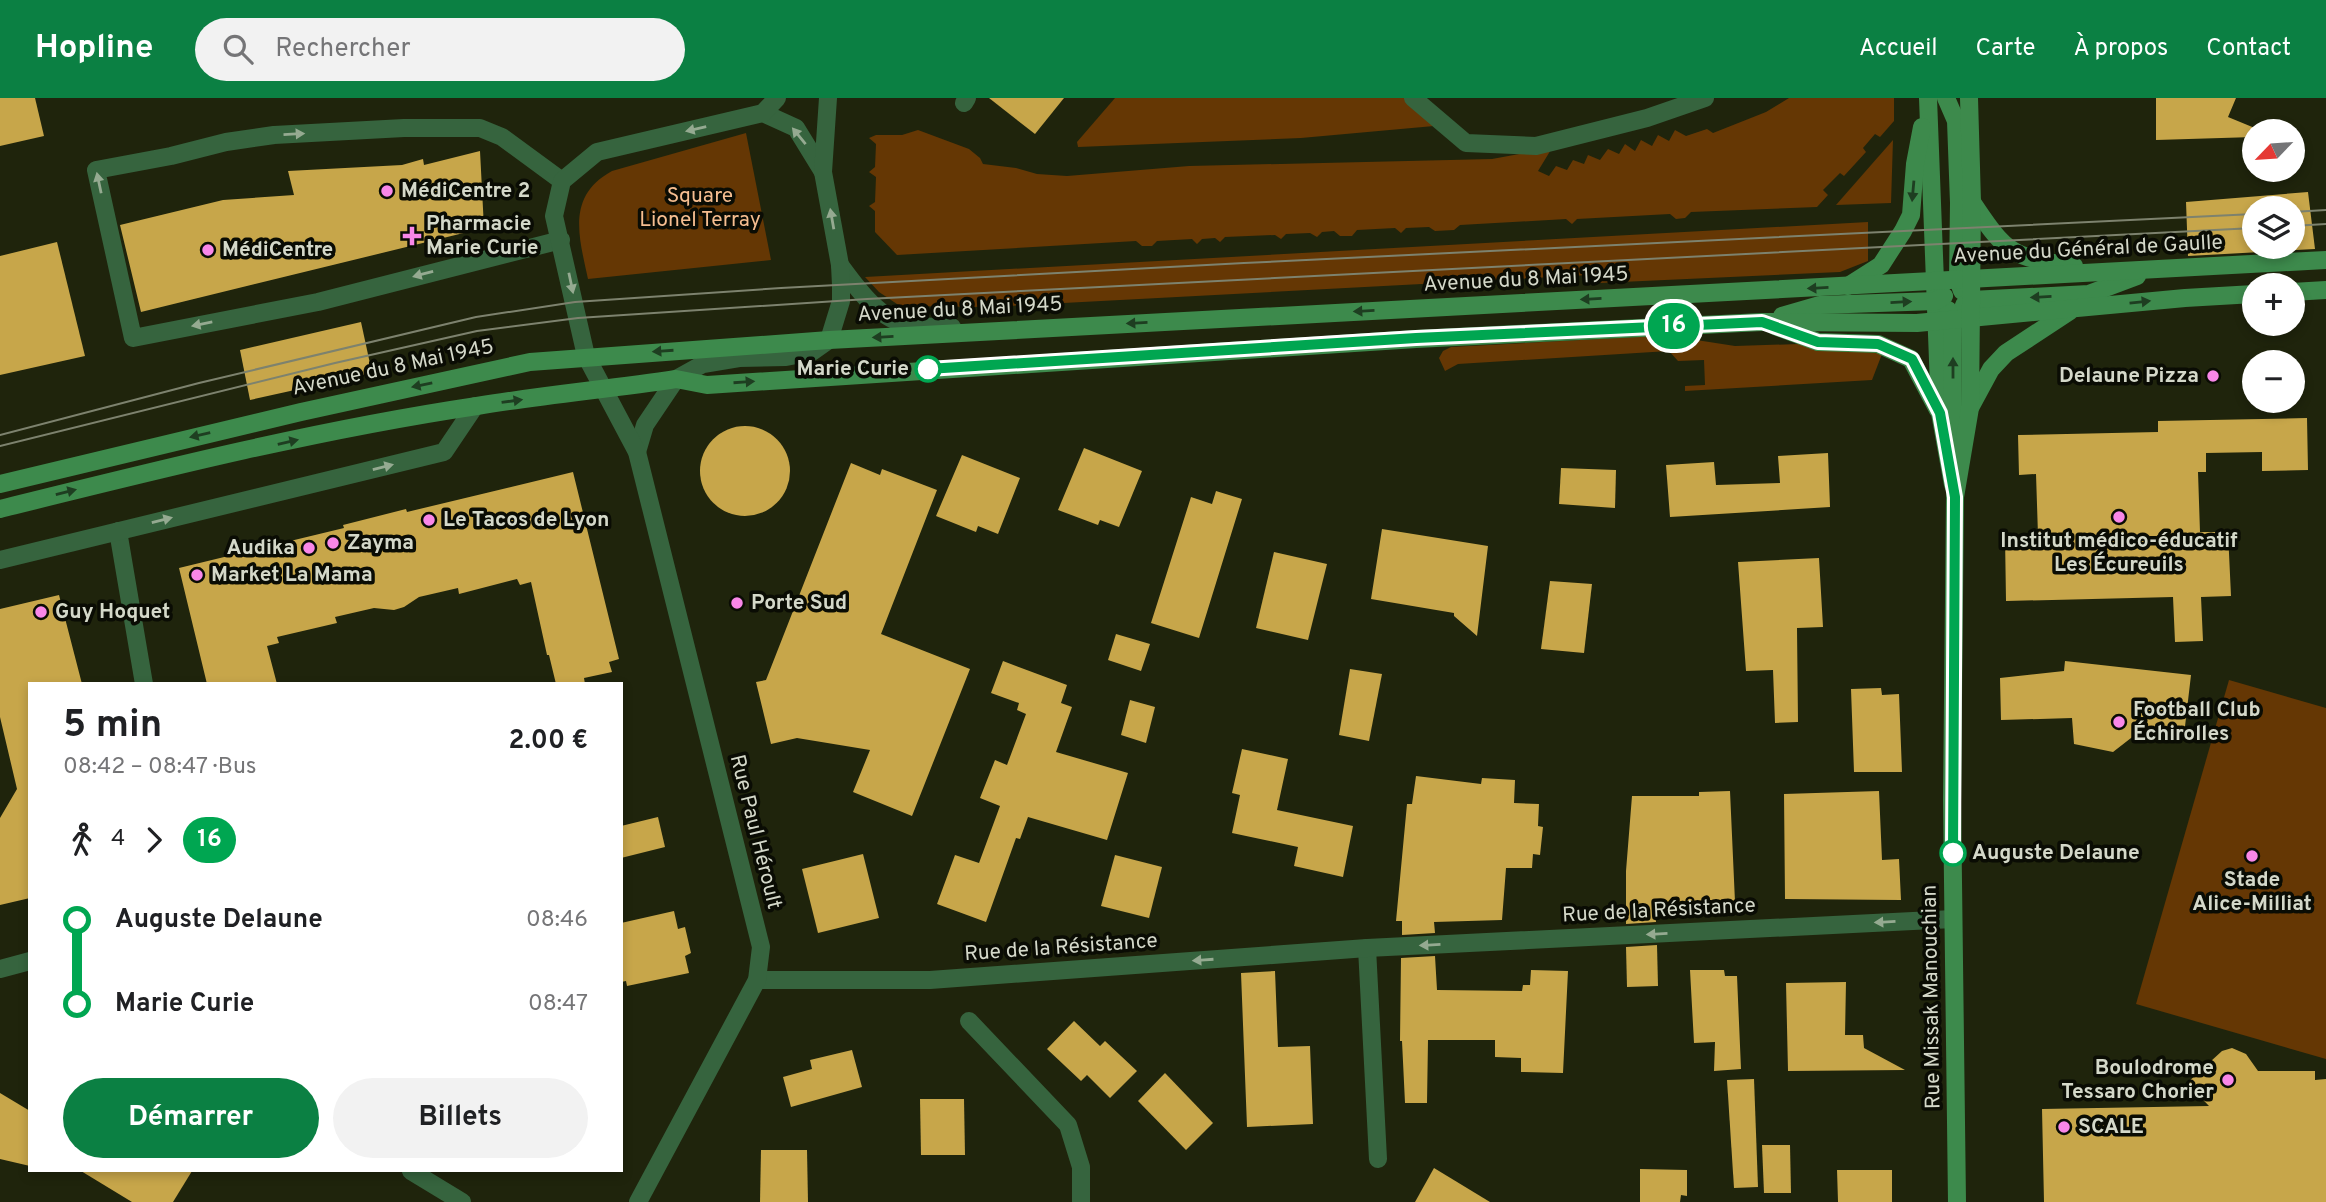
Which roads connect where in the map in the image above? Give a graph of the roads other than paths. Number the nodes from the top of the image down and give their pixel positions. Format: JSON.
{"nodes":[{"id":1,"x":777,"y":98,"type":"edge"},
{"id":2,"x":828,"y":98,"type":"edge"},
{"id":3,"x":1413,"y":98,"type":"edge"},
{"id":4,"x":1705,"y":98,"type":"edge"},
{"id":5,"x":1969,"y":98,"type":"edge"},
{"id":6,"x":1934,"y":99,"type":"edge"},
{"id":7,"x":763,"y":113,"type":"junction"},
{"id":8,"x":823,"y":172,"type":"junction"},
{"id":9,"x":562,"y":181,"type":"junction"},
{"id":10,"x":1972,"y":202,"type":"junction"},
{"id":11,"x":561,"y":240,"type":"junction"},
{"id":12,"x":2326,"y":260,"type":"edge"},
{"id":13,"x":840,"y":265,"type":"junction"},
{"id":14,"x":2154,"y":270,"type":"junction"},
{"id":15,"x":2112,"y":272,"type":"junction"},
{"id":16,"x":1848,"y":286,"type":"junction"},
{"id":17,"x":2326,"y":290,"type":"edge"},
{"id":18,"x":2305,"y":291,"type":"edge"},
{"id":19,"x":2242,"y":295,"type":"edge"},
{"id":20,"x":1954,"y":300,"type":"junction"},
{"id":21,"x":2073,"y":309,"type":"junction"},
{"id":22,"x":1762,"y":322,"type":"junction"},
{"id":23,"x":1000,"y":330,"type":"junction"},
{"id":24,"x":829,"y":340,"type":"junction"},
{"id":25,"x":586,"y":356,"type":"junction"},
{"id":26,"x":676,"y":379,"type":"junction"},
{"id":27,"x":605,"y":390,"type":"junction"},
{"id":28,"x":475,"y":406,"type":"junction"},
{"id":29,"x":1970,"y":408,"type":"junction"},
{"id":30,"x":1940,"y":413,"type":"junction"},
{"id":31,"x":637,"y":452,"type":"junction"},
{"id":32,"x":1961,"y":460,"type":"junction"},
{"id":33,"x":0,"y":484,"type":"edge"},
{"id":34,"x":1955,"y":497,"type":"junction"},
{"id":35,"x":0,"y":509,"type":"edge"},
{"id":36,"x":118,"y":531,"type":"junction"},
{"id":37,"x":0,"y":560,"type":"edge"},
{"id":38,"x":144,"y":682,"type":"edge"},
{"id":39,"x":1953,"y":919,"type":"junction"},
{"id":40,"x":1367,"y":948,"type":"junction"},
{"id":41,"x":28,"y":962,"type":"edge"},
{"id":42,"x":0,"y":969,"type":"edge"},
{"id":43,"x":757,"y":980,"type":"junction"},
{"id":44,"x":969,"y":1021,"type":"dead end"},
{"id":45,"x":1378,"y":1159,"type":"dead end"},
{"id":46,"x":413,"y":1172,"type":"edge"},
{"id":47,"x":462,"y":1202,"type":"edge"},
{"id":48,"x":638,"y":1202,"type":"edge"},
{"id":49,"x":1081,"y":1202,"type":"edge"},
{"id":50,"x":1957,"y":1202,"type":"edge"}],
"edges":[{"from":1,"to":7,"type":"street"},
{"from":2,"to":8,"type":"street"},
{"from":3,"to":4,"type":"street"},
{"from":5,"to":10,"type":"main road","name":"Rue Missak Manouchian"},
{"from":6,"to":16,"type":"main road","one_way":true},
{"from":6,"to":20,"type":"main road","name":"Rue Missak Manouchian"},
{"from":6,"to":20,"type":"main road"},
{"from":8,"to":7,"type":"street","one_way":true},
{"from":7,"to":9,"type":"street","one_way":true},
{"from":13,"to":8,"type":"street","one_way":true},
{"from":9,"to":11,"type":"street","name":"Rue Paul Héroult"},
{"from":11,"to":9,"type":"street","one_way":true},
{"from":10,"to":15,"type":"main road"},
{"from":10,"to":20,"type":"main road","name":"Rue Missak Manouchian"},
{"from":11,"to":25,"type":"street","name":"Rue Paul Héroult","one_way":true},
{"from":12,"to":14,"type":"main road","name":"Avenue du Général de Gaulle"},
{"from":13,"to":23,"type":"street"},
{"from":13,"to":24,"type":"street"},
{"from":14,"to":15,"type":"main road","name":"Avenue du Général de Gaulle"},
{"from":14,"to":20,"type":"main road","one_way":true},
{"from":15,"to":20,"type":"main road","name":"Avenue du Général de Gaulle"},
{"from":20,"to":16,"type":"main road","name":"Avenue du 8 Mai 1945","one_way":true},
{"from":16,"to":23,"type":"main road","name":"Avenue du 8 Mai 1945","one_way":true},
{"from":17,"to":18,"type":"main road"},
{"from":21,"to":19,"type":"main road","one_way":true},
{"from":20,"to":21,"type":"main road"},
{"from":20,"to":22,"type":"main road"},
{"from":20,"to":29,"type":"main road","name":"Rue Missak Manouchian"},
{"from":20,"to":30,"type":"main road","name":"Rue Missak Manouchian"},
{"from":32,"to":20,"type":"main road","one_way":true},
{"from":21,"to":29,"type":"main road"},
{"from":26,"to":22,"type":"main road","one_way":true},
{"from":22,"to":30,"type":"main road"},
{"from":23,"to":24,"type":"main road","name":"Avenue du 8 Mai 1945","one_way":true},
{"from":24,"to":25,"type":"main road","name":"Avenue du 8 Mai 1945","one_way":true},
{"from":24,"to":26,"type":"street"},
{"from":25,"to":27,"type":"street","name":"Rue Paul Héroult"},
{"from":25,"to":33,"type":"main road","name":"Avenue du 8 Mai 1945","one_way":true},
{"from":26,"to":27,"type":"main road"},
{"from":26,"to":31,"type":"street"},
{"from":28,"to":27,"type":"main road","one_way":true},
{"from":27,"to":31,"type":"street","name":"Rue Paul Héroult"},
{"from":35,"to":28,"type":"main road","one_way":true},
{"from":36,"to":28,"type":"street","one_way":true},
{"from":29,"to":32,"type":"main road","name":"Rue Missak Manouchian"},
{"from":30,"to":34,"type":"main road","name":"Rue Missak Manouchian"},
{"from":31,"to":43,"type":"street","name":"Rue Paul Héroult"},
{"from":32,"to":34,"type":"main road","name":"Rue Missak Manouchian"},
{"from":34,"to":39,"type":"main road","name":"Rue Missak Manouchian"},
{"from":36,"to":37,"type":"street"},
{"from":36,"to":38,"type":"street"},
{"from":39,"to":40,"type":"street","name":"Rue de la Résistance","one_way":true},
{"from":39,"to":50,"type":"main road","name":"Rue Missak Manouchian"},
{"from":40,"to":43,"type":"street","name":"Rue de la Résistance","one_way":true},
{"from":40,"to":45,"type":"street"},
{"from":41,"to":42,"type":"street"},
{"from":43,"to":48,"type":"street","name":"Rue Paul Héroult"},
{"from":44,"to":49,"type":"street"},
{"from":46,"to":47,"type":"street"}]}
